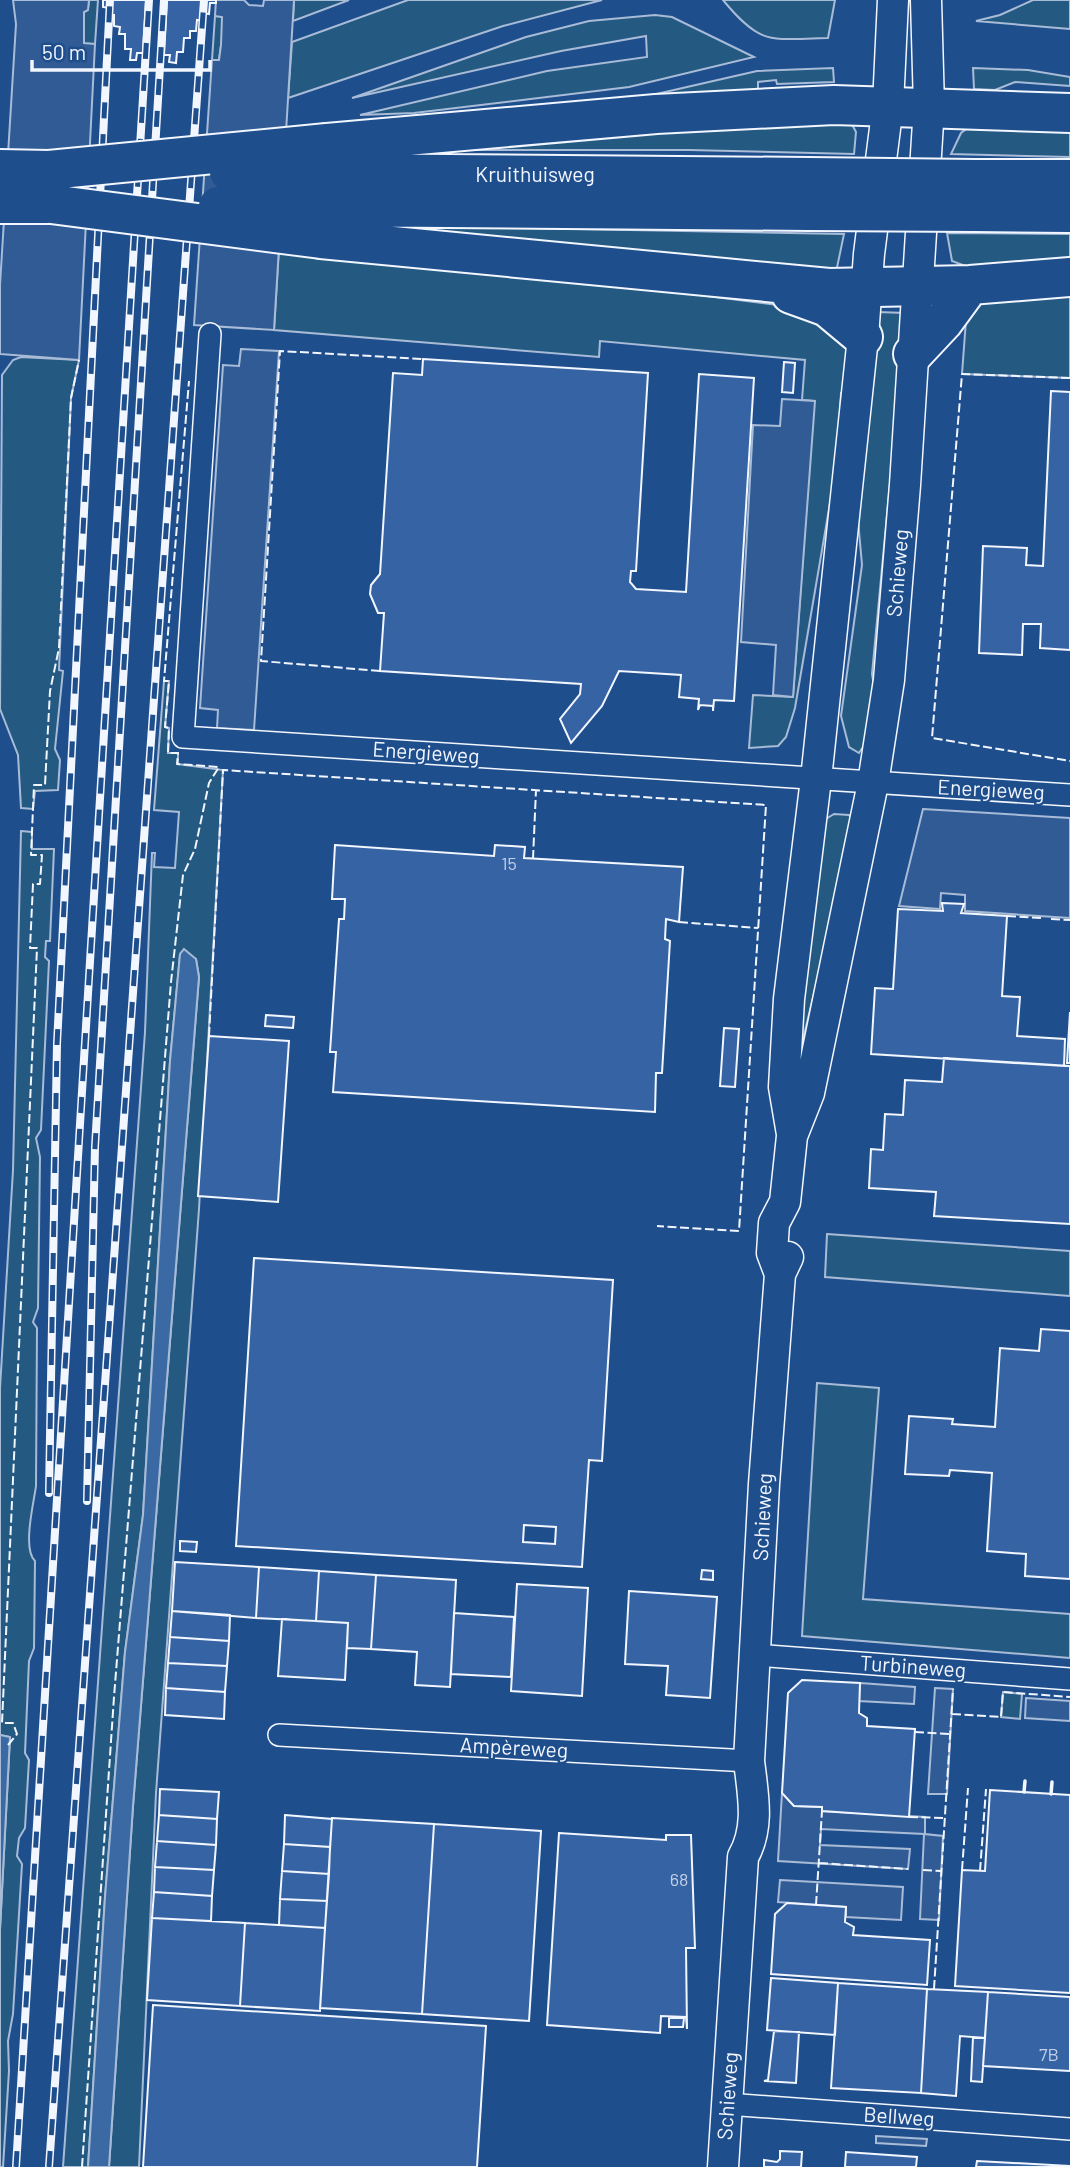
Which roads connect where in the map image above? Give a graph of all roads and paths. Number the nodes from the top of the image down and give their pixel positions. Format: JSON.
{"nodes":[{"id":1,"x":893,"y":0,"type":"edge"},
{"id":2,"x":926,"y":0,"type":"edge"},
{"id":3,"x":888,"y":105,"type":"junction"},
{"id":4,"x":929,"y":107,"type":"junction"},
{"id":5,"x":1070,"y":113,"type":"edge"},
{"id":6,"x":0,"y":169,"type":"edge"},
{"id":7,"x":1070,"y":179,"type":"edge"},
{"id":8,"x":50,"y":187,"type":"junction"},
{"id":9,"x":324,"y":191,"type":"junction"},
{"id":10,"x":975,"y":196,"type":"junction"},
{"id":11,"x":0,"y":204,"type":"edge"},
{"id":12,"x":1070,"y":213,"type":"edge"},
{"id":13,"x":1070,"y":277,"type":"edge"},
{"id":14,"x":763,"y":284,"type":"junction"},
{"id":15,"x":970,"y":285,"type":"junction"},
{"id":16,"x":866,"y":287,"type":"junction"},
{"id":17,"x":919,"y":287,"type":"junction"},
{"id":18,"x":210,"y":334,"type":"dead end"},
{"id":19,"x":863,"y":337,"type":"junction"},
{"id":20,"x":913,"y":354,"type":"junction"},
{"id":21,"x":816,"y":779,"type":"junction"},
{"id":22,"x":873,"y":783,"type":"junction"},
{"id":23,"x":1070,"y":794,"type":"edge"},
{"id":24,"x":792,"y":1136,"type":"junction"},
{"id":25,"x":756,"y":1655,"type":"junction"},
{"id":26,"x":1070,"y":1679,"type":"edge"},
{"id":27,"x":279,"y":1735,"type":"dead end"},
{"id":28,"x":749,"y":1762,"type":"junction"},
{"id":29,"x":727,"y":2104,"type":"junction"},
{"id":30,"x":1070,"y":2129,"type":"edge"},
{"id":31,"x":723,"y":2167,"type":"edge"}],
"edges":[{"from":1,"to":3,"type":"street","name":"Schieweg"},
{"from":2,"to":4,"type":"street","name":"Schieweg"},
{"from":3,"to":4,"type":"highway"},
{"from":3,"to":9,"type":"highway"},
{"from":3,"to":16,"type":"street","name":"Schieweg"},
{"from":4,"to":5,"type":"highway"},
{"from":4,"to":17,"type":"street","name":"Schieweg"},
{"from":6,"to":8,"type":"highway","name":"Kruithuisweg"},
{"from":7,"to":10,"type":"highway","name":"Kruithuisweg"},
{"from":8,"to":9,"type":"highway","bridge":true},
{"from":8,"to":9,"type":"highway","name":"Kruithuisweg","bridge":true},
{"from":8,"to":11,"type":"highway","name":"Kruithuisweg"},
{"from":9,"to":10,"type":"highway","name":"Kruithuisweg","bridge":true},
{"from":9,"to":14,"type":"highway"},
{"from":10,"to":12,"type":"highway","name":"Kruithuisweg"},
{"from":13,"to":15,"type":"highway"},
{"from":14,"to":16,"type":"highway"},
{"from":14,"to":19,"type":"highway"},
{"from":15,"to":17,"type":"highway"},
{"from":15,"to":20,"type":"highway"},
{"from":16,"to":17,"type":"highway"},
{"from":16,"to":19,"type":"street","name":"Schieweg"},
{"from":17,"to":20,"type":"street","name":"Schieweg"},
{"from":18,"to":21,"type":"street","name":"Energieweg"},
{"from":19,"to":21,"type":"street","name":"Schieweg"},
{"from":20,"to":22,"type":"street","name":"Schieweg"},
{"from":21,"to":22,"type":"street","name":"Energieweg"},
{"from":21,"to":24,"type":"street","name":"Schieweg"},
{"from":22,"to":23,"type":"street","name":"Energieweg"},
{"from":22,"to":24,"type":"street","name":"Schieweg"},
{"from":24,"to":25,"type":"street","name":"Schieweg"},
{"from":25,"to":26,"type":"street","name":"Turbineweg"},
{"from":25,"to":28,"type":"street","name":"Schieweg"},
{"from":27,"to":28,"type":"street","name":"Ampèreweg"},
{"from":28,"to":29,"type":"street","name":"Schieweg"},
{"from":29,"to":30,"type":"street","name":"Bellweg"},
{"from":29,"to":31,"type":"street","name":"Schieweg"}]}
